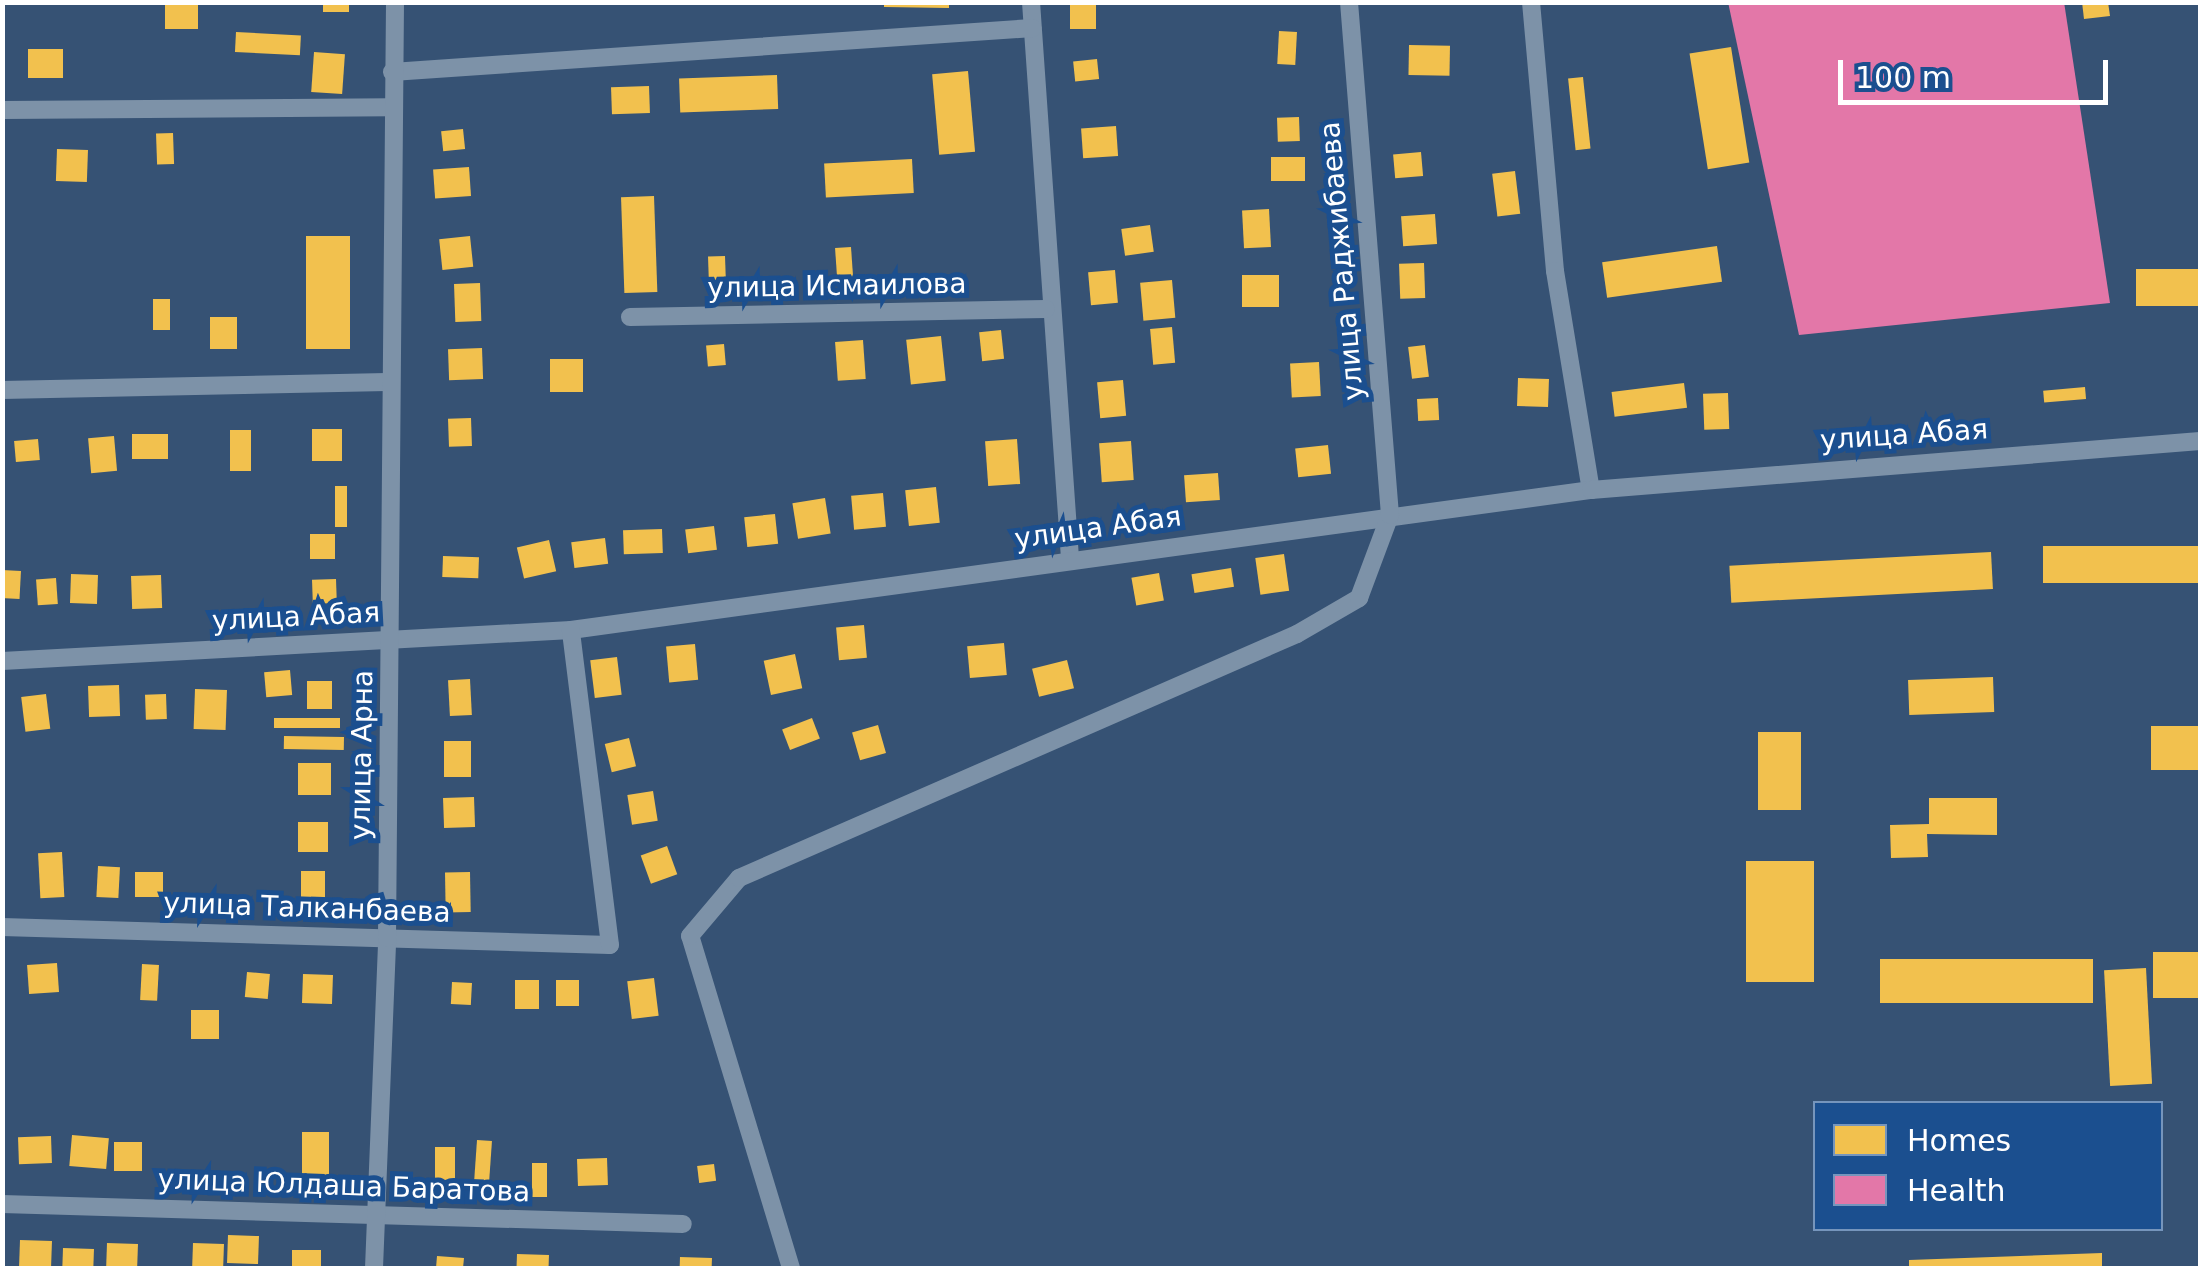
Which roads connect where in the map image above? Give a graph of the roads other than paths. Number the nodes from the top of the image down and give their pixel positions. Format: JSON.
{"nodes":[{"id":1,"x":395,"y":2,"type":"edge"},
{"id":2,"x":1031,"y":2,"type":"edge"},
{"id":3,"x":1349,"y":2,"type":"edge"},
{"id":4,"x":1532,"y":2,"type":"edge"},
{"id":5,"x":1032,"y":28,"type":"junction"},
{"id":6,"x":392,"y":72,"type":"junction"},
{"id":7,"x":390,"y":107,"type":"junction"},
{"id":8,"x":2,"y":110,"type":"edge"},
{"id":9,"x":1046,"y":310,"type":"junction"},
{"id":10,"x":630,"y":318,"type":"dead end"},
{"id":11,"x":387,"y":382,"type":"junction"},
{"id":12,"x":2,"y":390,"type":"edge"},
{"id":13,"x":2200,"y":441,"type":"edge"},
{"id":14,"x":1591,"y":490,"type":"junction"},
{"id":15,"x":1390,"y":515,"type":"junction"},
{"id":16,"x":1070,"y":559,"type":"junction"},
{"id":17,"x":571,"y":630,"type":"junction"},
{"id":18,"x":392,"y":640,"type":"junction"},
{"id":19,"x":2,"y":661,"type":"edge"},
{"id":20,"x":2,"y":927,"type":"edge"},
{"id":21,"x":387,"y":938,"type":"junction"},
{"id":22,"x":2,"y":1204,"type":"edge"},
{"id":23,"x":377,"y":1213,"type":"junction"},
{"id":24,"x":683,"y":1224,"type":"dead end"},
{"id":25,"x":374,"y":1268,"type":"edge"},
{"id":26,"x":791,"y":1268,"type":"edge"}],
"edges":[{"from":1,"to":6,"type":"street","name":"улица Арна"},
{"from":2,"to":5,"type":"street"},
{"from":3,"to":15,"type":"street","name":"улица Раджибаева"},
{"from":4,"to":14,"type":"street"},
{"from":5,"to":6,"type":"street"},
{"from":5,"to":9,"type":"street"},
{"from":6,"to":7,"type":"street","name":"улица Арна"},
{"from":7,"to":8,"type":"street"},
{"from":7,"to":11,"type":"street","name":"улица Арна"},
{"from":9,"to":10,"type":"street","name":"улица Исмаилова"},
{"from":9,"to":16,"type":"street"},
{"from":11,"to":12,"type":"street"},
{"from":11,"to":18,"type":"street","name":"улица Арна"},
{"from":13,"to":14,"type":"street","name":"улица Абая"},
{"from":14,"to":15,"type":"street","name":"улица Абая"},
{"from":15,"to":16,"type":"street","name":"улица Абая"},
{"from":15,"to":26,"type":"street"},
{"from":16,"to":17,"type":"street","name":"улица Абая"},
{"from":17,"to":18,"type":"street","name":"улица Абая"},
{"from":17,"to":21,"type":"street","name":"улица Талканбаева"},
{"from":18,"to":19,"type":"street","name":"улица Абая"},
{"from":18,"to":21,"type":"street","name":"улица Арна"},
{"from":20,"to":21,"type":"street","name":"улица Талканбаева"},
{"from":21,"to":23,"type":"street","name":"улица Арна"},
{"from":22,"to":23,"type":"street","name":"улица Юлдаша Баратова"},
{"from":23,"to":24,"type":"street","name":"улица Юлдаша Баратова"},
{"from":23,"to":25,"type":"street","name":"улица Арна"}]}
